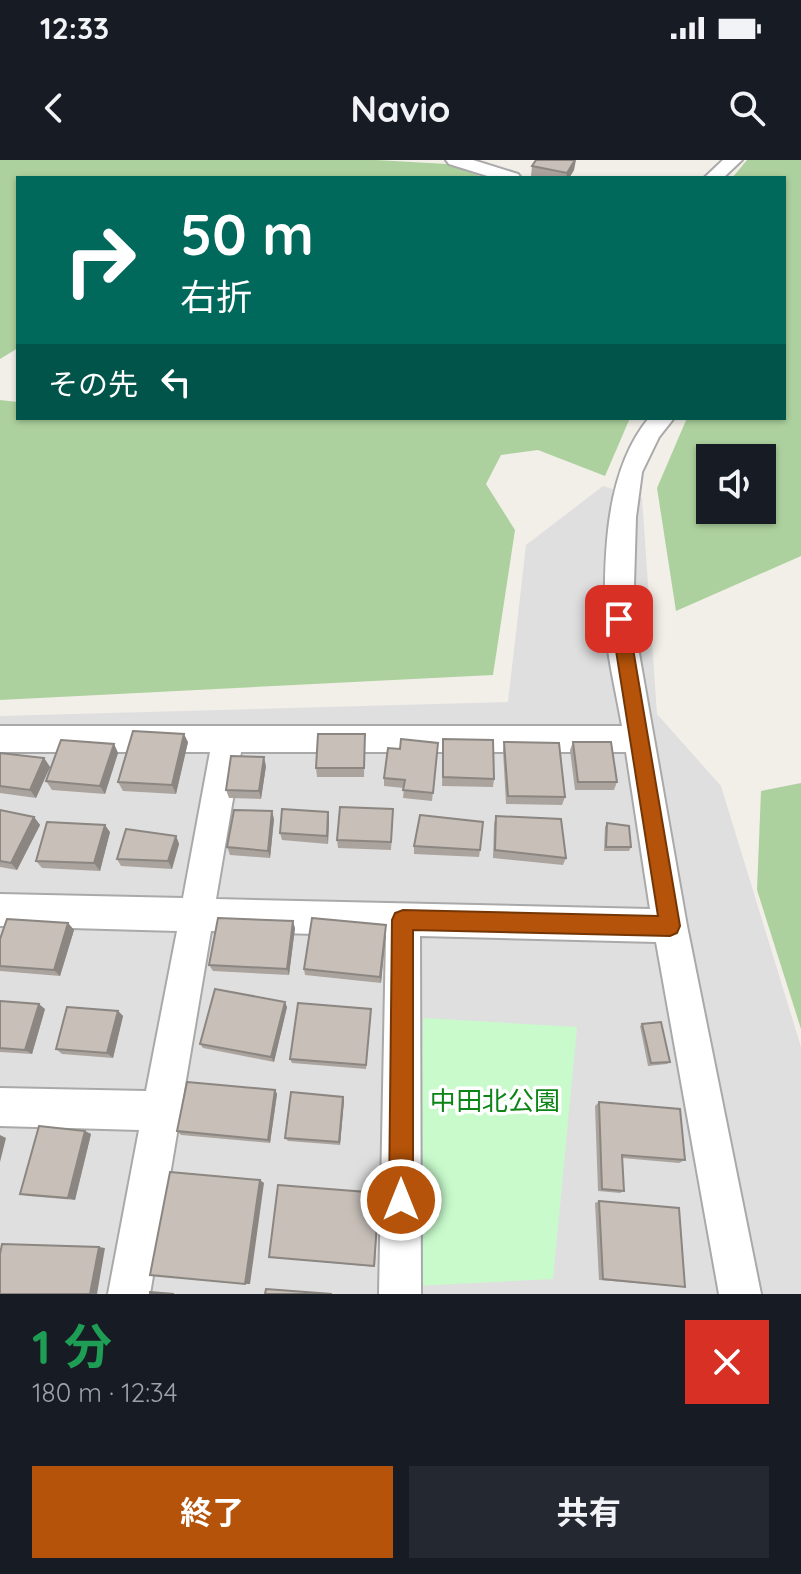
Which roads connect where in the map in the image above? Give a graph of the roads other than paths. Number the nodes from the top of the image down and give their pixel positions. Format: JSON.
{"nodes":[{"id":1,"x":455,"y":160,"type":"edge"},
{"id":2,"x":733,"y":160,"type":"edge"},
{"id":3,"x":506,"y":176,"type":"edge"},
{"id":4,"x":715,"y":176,"type":"edge"},
{"id":5,"x":660,"y":420,"type":"edge"},
{"id":6,"x":0,"y":739,"type":"edge"},
{"id":7,"x":228,"y":739,"type":"junction"},
{"id":8,"x":639,"y":739,"type":"junction"},
{"id":9,"x":0,"y":910,"type":"edge"},
{"id":10,"x":195,"y":915,"type":"junction"},
{"id":11,"x":403,"y":920,"type":"junction"},
{"id":12,"x":670,"y":926,"type":"junction"},
{"id":13,"x":0,"y":1107,"type":"edge"},
{"id":14,"x":160,"y":1111,"type":"junction"},
{"id":15,"x":129,"y":1294,"type":"edge"},
{"id":16,"x":400,"y":1294,"type":"edge"},
{"id":17,"x":740,"y":1294,"type":"edge"}],
"edges":[{"from":1,"to":3,"type":"street"},
{"from":2,"to":4,"type":"street"},
{"from":5,"to":8,"type":"street"},
{"from":6,"to":7,"type":"street"},
{"from":7,"to":8,"type":"street"},
{"from":7,"to":10,"type":"street"},
{"from":8,"to":12,"type":"street"},
{"from":9,"to":10,"type":"street"},
{"from":10,"to":11,"type":"street"},
{"from":10,"to":14,"type":"street"},
{"from":11,"to":12,"type":"street"},
{"from":11,"to":16,"type":"street"},
{"from":12,"to":17,"type":"street"},
{"from":13,"to":14,"type":"street"},
{"from":14,"to":15,"type":"street"}]}
